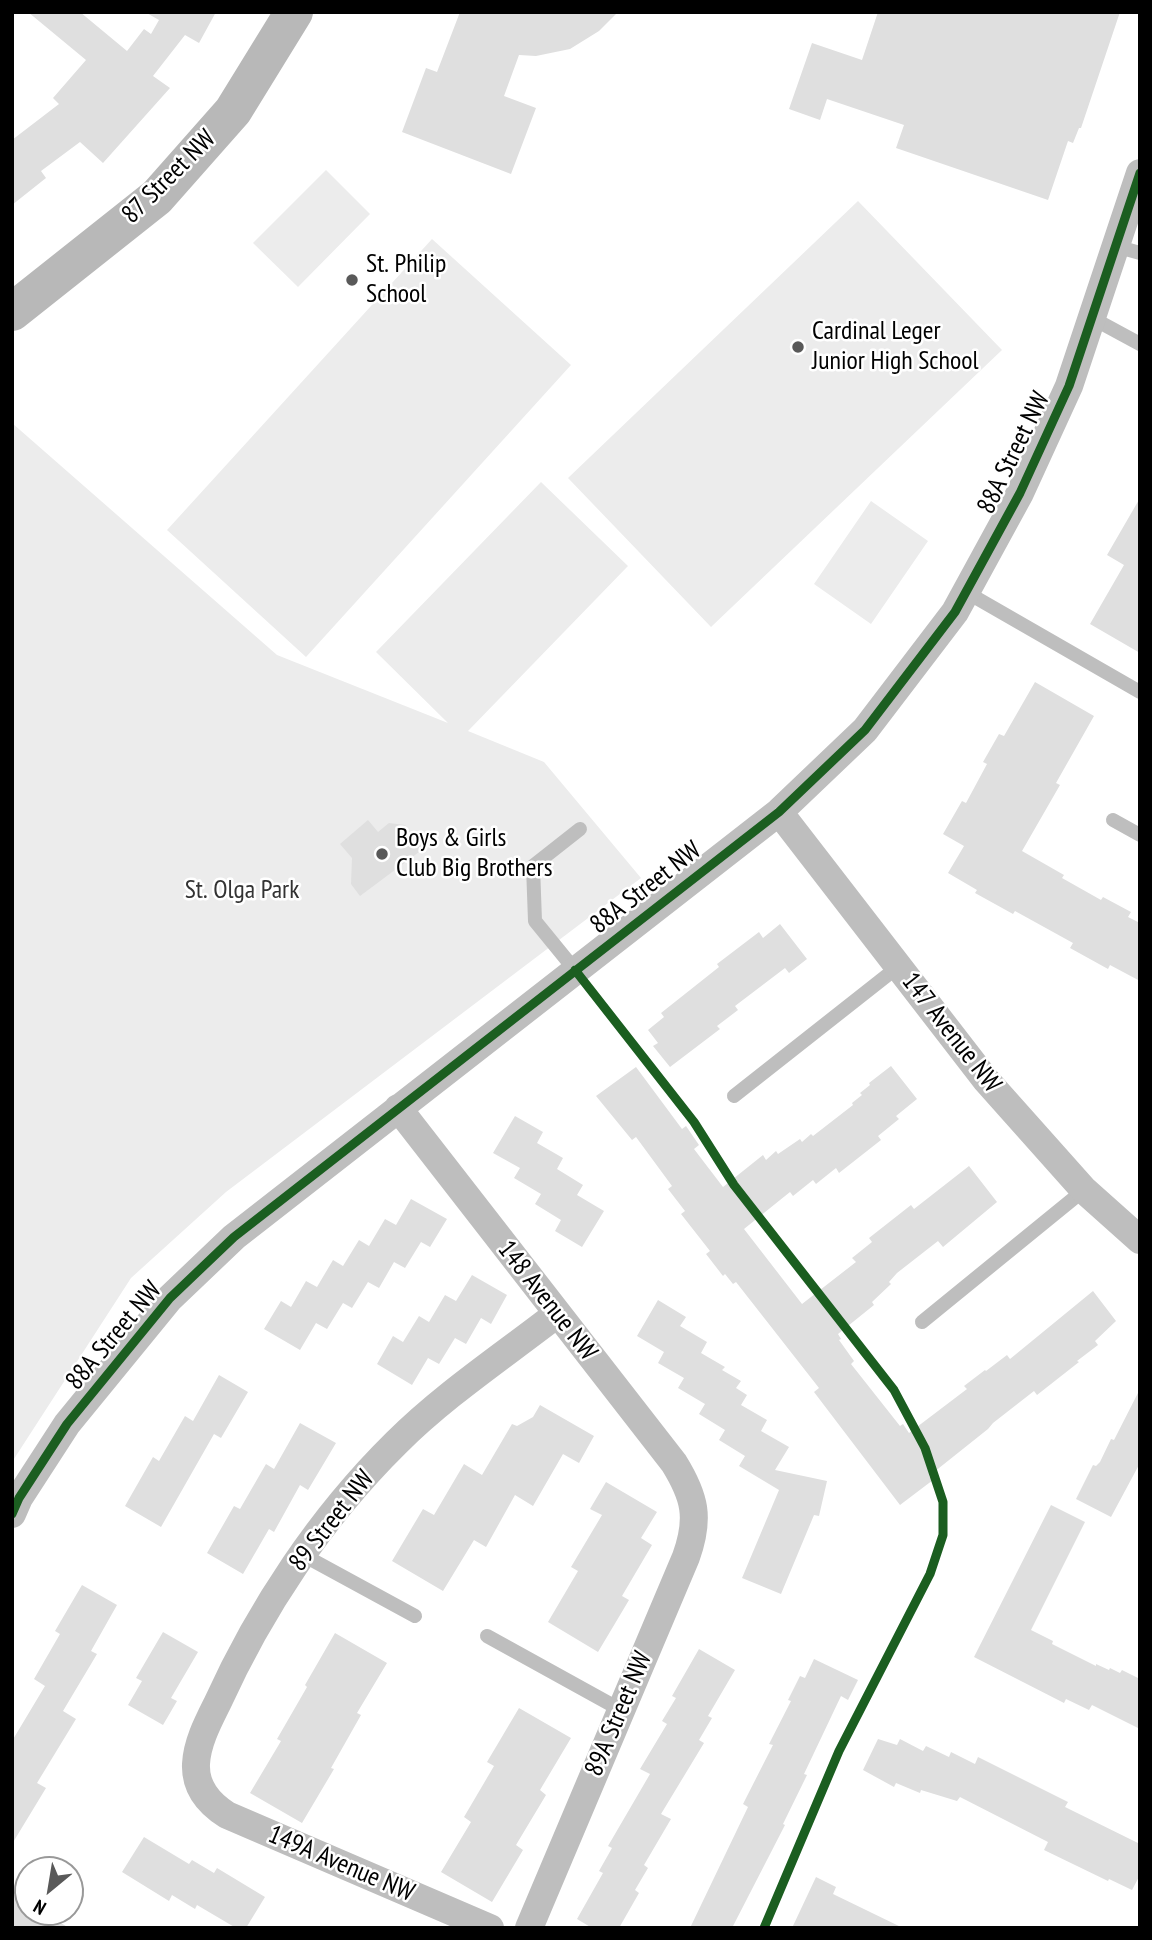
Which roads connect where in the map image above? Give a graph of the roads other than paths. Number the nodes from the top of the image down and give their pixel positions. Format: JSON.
{"nodes":[{"id":1,"x":294,"y":12,"type":"edge"},
{"id":2,"x":1140,"y":173,"type":"edge"},
{"id":3,"x":1127,"y":250,"type":"edge"},
{"id":4,"x":12,"y":312,"type":"edge"},
{"id":5,"x":1091,"y":318,"type":"junction"},
{"id":6,"x":1140,"y":344,"type":"edge"},
{"id":7,"x":966,"y":592,"type":"junction"},
{"id":8,"x":1140,"y":692,"type":"edge"},
{"id":9,"x":779,"y":812,"type":"junction"},
{"id":10,"x":1113,"y":820,"type":"dead end"},
{"id":11,"x":580,"y":829,"type":"dead end"},
{"id":12,"x":1140,"y":835,"type":"edge"},
{"id":13,"x":899,"y":967,"type":"junction"},
{"id":14,"x":575,"y":970,"type":"junction"},
{"id":15,"x":733,"y":1096,"type":"dead end"},
{"id":16,"x":398,"y":1108,"type":"junction"},
{"id":17,"x":1084,"y":1190,"type":"junction"},
{"id":18,"x":1140,"y":1240,"type":"edge"},
{"id":19,"x":557,"y":1314,"type":"junction"},
{"id":20,"x":922,"y":1322,"type":"dead end"},
{"id":21,"x":692,"y":1497,"type":"joint"},
{"id":22,"x":12,"y":1514,"type":"edge"},
{"id":23,"x":303,"y":1555,"type":"junction"},
{"id":24,"x":415,"y":1616,"type":"dead end"},
{"id":25,"x":486,"y":1636,"type":"dead end"},
{"id":26,"x":621,"y":1710,"type":"junction"},
{"id":27,"x":201,"y":1789,"type":"joint"},
{"id":28,"x":490,"y":1928,"type":"edge"},
{"id":29,"x":529,"y":1928,"type":"edge"}],
"edges":[{"from":1,"to":4,"type":"street","name":"87 Street NW"},
{"from":2,"to":3,"type":"street","name":"88A Street NW"},
{"from":3,"to":5,"type":"street","name":"88A Street NW"},
{"from":5,"to":6,"type":"lane"},
{"from":5,"to":7,"type":"street","name":"88A Street NW"},
{"from":7,"to":8,"type":"lane"},
{"from":7,"to":9,"type":"street","name":"88A Street NW"},
{"from":9,"to":13,"type":"street","name":"147 Avenue NW"},
{"from":9,"to":14,"type":"street","name":"88A Street NW"},
{"from":10,"to":12,"type":"lane"},
{"from":11,"to":14,"type":"lane"},
{"from":13,"to":15,"type":"lane"},
{"from":13,"to":17,"type":"street","name":"147 Avenue NW"},
{"from":14,"to":16,"type":"street","name":"88A Street NW"},
{"from":16,"to":19,"type":"street","name":"148 Avenue NW"},
{"from":16,"to":22,"type":"street","name":"88A Street NW"},
{"from":17,"to":18,"type":"street","name":"147 Avenue NW"},
{"from":17,"to":20,"type":"lane"},
{"from":19,"to":21,"type":"street","name":"148 Avenue NW"},
{"from":19,"to":23,"type":"street","name":"89 Street NW"},
{"from":21,"to":26,"type":"street","name":"89A Street NW"},
{"from":23,"to":24,"type":"lane"},
{"from":23,"to":27,"type":"street","name":"89 Street NW"},
{"from":25,"to":26,"type":"lane"},
{"from":26,"to":29,"type":"street","name":"89A Street NW"},
{"from":27,"to":28,"type":"street","name":"149A Avenue NW"}]}
